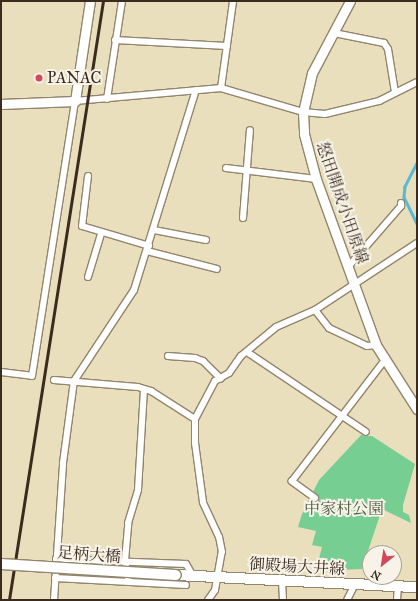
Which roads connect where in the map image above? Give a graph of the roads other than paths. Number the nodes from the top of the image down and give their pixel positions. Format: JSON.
{"nodes":[{"id":1,"x":90,"y":1,"type":"edge"},
{"id":2,"x":122,"y":1,"type":"edge"},
{"id":3,"x":233,"y":1,"type":"edge"},
{"id":4,"x":350,"y":1,"type":"edge"},
{"id":5,"x":334,"y":33,"type":"junction"},
{"id":6,"x":116,"y":40,"type":"junction"},
{"id":7,"x":227,"y":46,"type":"junction"},
{"id":8,"x":417,"y":82,"type":"edge"},
{"id":9,"x":221,"y":88,"type":"junction"},
{"id":10,"x":196,"y":90,"type":"junction"},
{"id":11,"x":395,"y":92,"type":"junction"},
{"id":12,"x":107,"y":99,"type":"junction"},
{"id":13,"x":75,"y":101,"type":"junction"},
{"id":14,"x":1,"y":104,"type":"edge"},
{"id":15,"x":303,"y":112,"type":"junction"},
{"id":16,"x":250,"y":130,"type":"dead end"},
{"id":17,"x":226,"y":168,"type":"dead end"},
{"id":18,"x":247,"y":171,"type":"junction"},
{"id":19,"x":88,"y":176,"type":"dead end"},
{"id":20,"x":316,"y":179,"type":"junction"},
{"id":21,"x":401,"y":203,"type":"dead end"},
{"id":22,"x":243,"y":218,"type":"dead end"},
{"id":23,"x":154,"y":230,"type":"junction"},
{"id":24,"x":101,"y":234,"type":"junction"},
{"id":25,"x":206,"y":240,"type":"dead end"},
{"id":26,"x":417,"y":243,"type":"edge"},
{"id":27,"x":148,"y":249,"type":"junction"},
{"id":28,"x":348,"y":267,"type":"junction"},
{"id":29,"x":217,"y":269,"type":"dead end"},
{"id":30,"x":88,"y":277,"type":"dead end"},
{"id":31,"x":354,"y":286,"type":"junction"},
{"id":32,"x":314,"y":310,"type":"junction"},
{"id":33,"x":376,"y":345,"type":"junction"},
{"id":34,"x":247,"y":352,"type":"junction"},
{"id":35,"x":168,"y":356,"type":"dead end"},
{"id":36,"x":384,"y":361,"type":"junction"},
{"id":37,"x":1,"y":372,"type":"edge"},
{"id":38,"x":221,"y":379,"type":"junction"},
{"id":39,"x":54,"y":380,"type":"dead end"},
{"id":40,"x":74,"y":381,"type":"junction"},
{"id":41,"x":144,"y":389,"type":"junction"},
{"id":42,"x":416,"y":405,"type":"edge"},
{"id":43,"x":342,"y":416,"type":"junction"},
{"id":44,"x":195,"y":419,"type":"junction"},
{"id":45,"x":366,"y":432,"type":"dead end"},
{"id":46,"x":315,"y":498,"type":"dead end"},
{"id":47,"x":56,"y":559,"type":"junction"},
{"id":48,"x":125,"y":561,"type":"junction"},
{"id":49,"x":1,"y":564,"type":"edge"},
{"id":50,"x":176,"y":575,"type":"joint"},
{"id":51,"x":193,"y":576,"type":"junction"},
{"id":52,"x":55,"y":578,"type":"junction"},
{"id":53,"x":217,"y":578,"type":"junction"},
{"id":54,"x":282,"y":581,"type":"junction"},
{"id":55,"x":129,"y":582,"type":"junction"},
{"id":56,"x":355,"y":584,"type":"junction"},
{"id":57,"x":186,"y":585,"type":"dead end"},
{"id":58,"x":398,"y":586,"type":"junction"},
{"id":59,"x":417,"y":587,"type":"edge"},
{"id":60,"x":54,"y":600,"type":"edge"},
{"id":61,"x":208,"y":600,"type":"edge"},
{"id":62,"x":283,"y":600,"type":"edge"},
{"id":63,"x":347,"y":600,"type":"edge"},
{"id":64,"x":397,"y":600,"type":"edge"}],
"edges":[{"from":1,"to":13,"type":"main road"},
{"from":2,"to":6,"type":"street"},
{"from":3,"to":7,"type":"street"},
{"from":4,"to":5,"type":"main road","name":"怒田開成小田原線"},
{"from":5,"to":11,"type":"street"},
{"from":5,"to":15,"type":"main road","name":"怒田開成小田原線"},
{"from":6,"to":7,"type":"street"},
{"from":6,"to":12,"type":"street"},
{"from":7,"to":9,"type":"street"},
{"from":8,"to":11,"type":"street"},
{"from":9,"to":10,"type":"street"},
{"from":9,"to":15,"type":"street"},
{"from":10,"to":12,"type":"street"},
{"from":10,"to":23,"type":"street"},
{"from":11,"to":15,"type":"street"},
{"from":12,"to":13,"type":"street"},
{"from":13,"to":14,"type":"main road"},
{"from":13,"to":37,"type":"street"},
{"from":15,"to":20,"type":"main road","name":"怒田開成小田原線"},
{"from":16,"to":18,"type":"street"},
{"from":17,"to":18,"type":"street"},
{"from":18,"to":20,"type":"street"},
{"from":18,"to":22,"type":"street"},
{"from":19,"to":24,"type":"street"},
{"from":20,"to":28,"type":"main road","name":"怒田開成小田原線"},
{"from":21,"to":28,"type":"street"},
{"from":23,"to":25,"type":"street"},
{"from":23,"to":27,"type":"street"},
{"from":24,"to":27,"type":"street"},
{"from":24,"to":30,"type":"street"},
{"from":26,"to":31,"type":"street"},
{"from":27,"to":29,"type":"street"},
{"from":27,"to":40,"type":"street"},
{"from":28,"to":31,"type":"main road","name":"怒田開成小田原線"},
{"from":31,"to":32,"type":"street"},
{"from":31,"to":33,"type":"main road","name":"怒田開成小田原線"},
{"from":32,"to":33,"type":"street"},
{"from":32,"to":34,"type":"street"},
{"from":33,"to":36,"type":"main road","name":"怒田開成小田原線"},
{"from":34,"to":38,"type":"street"},
{"from":34,"to":43,"type":"street"},
{"from":35,"to":38,"type":"street"},
{"from":36,"to":42,"type":"main road","name":"怒田開成小田原線"},
{"from":36,"to":43,"type":"street"},
{"from":38,"to":44,"type":"street"},
{"from":39,"to":40,"type":"street"},
{"from":40,"to":41,"type":"street"},
{"from":40,"to":47,"type":"street"},
{"from":41,"to":44,"type":"street"},
{"from":41,"to":48,"type":"street"},
{"from":43,"to":45,"type":"street"},
{"from":43,"to":46,"type":"street"},
{"from":44,"to":53,"type":"street"},
{"from":47,"to":48,"type":"street"},
{"from":47,"to":52,"type":"street"},
{"from":48,"to":51,"type":"street"},
{"from":48,"to":55,"type":"street"},
{"from":49,"to":50,"type":"main road","name":"足柄大橋","bridge":true},
{"from":50,"to":51,"type":"main road","name":"御殿場大井線"},
{"from":51,"to":53,"type":"main road","name":"御殿場大井線"},
{"from":52,"to":55,"type":"street"},
{"from":52,"to":60,"type":"street"},
{"from":53,"to":54,"type":"main road","name":"御殿場大井線"},
{"from":53,"to":61,"type":"street"},
{"from":54,"to":56,"type":"main road","name":"御殿場大井線"},
{"from":54,"to":62,"type":"street"},
{"from":55,"to":57,"type":"street"},
{"from":56,"to":58,"type":"main road","name":"御殿場大井線"},
{"from":56,"to":63,"type":"street"},
{"from":58,"to":59,"type":"main road","name":"御殿場大井線"},
{"from":58,"to":64,"type":"street"}]}
